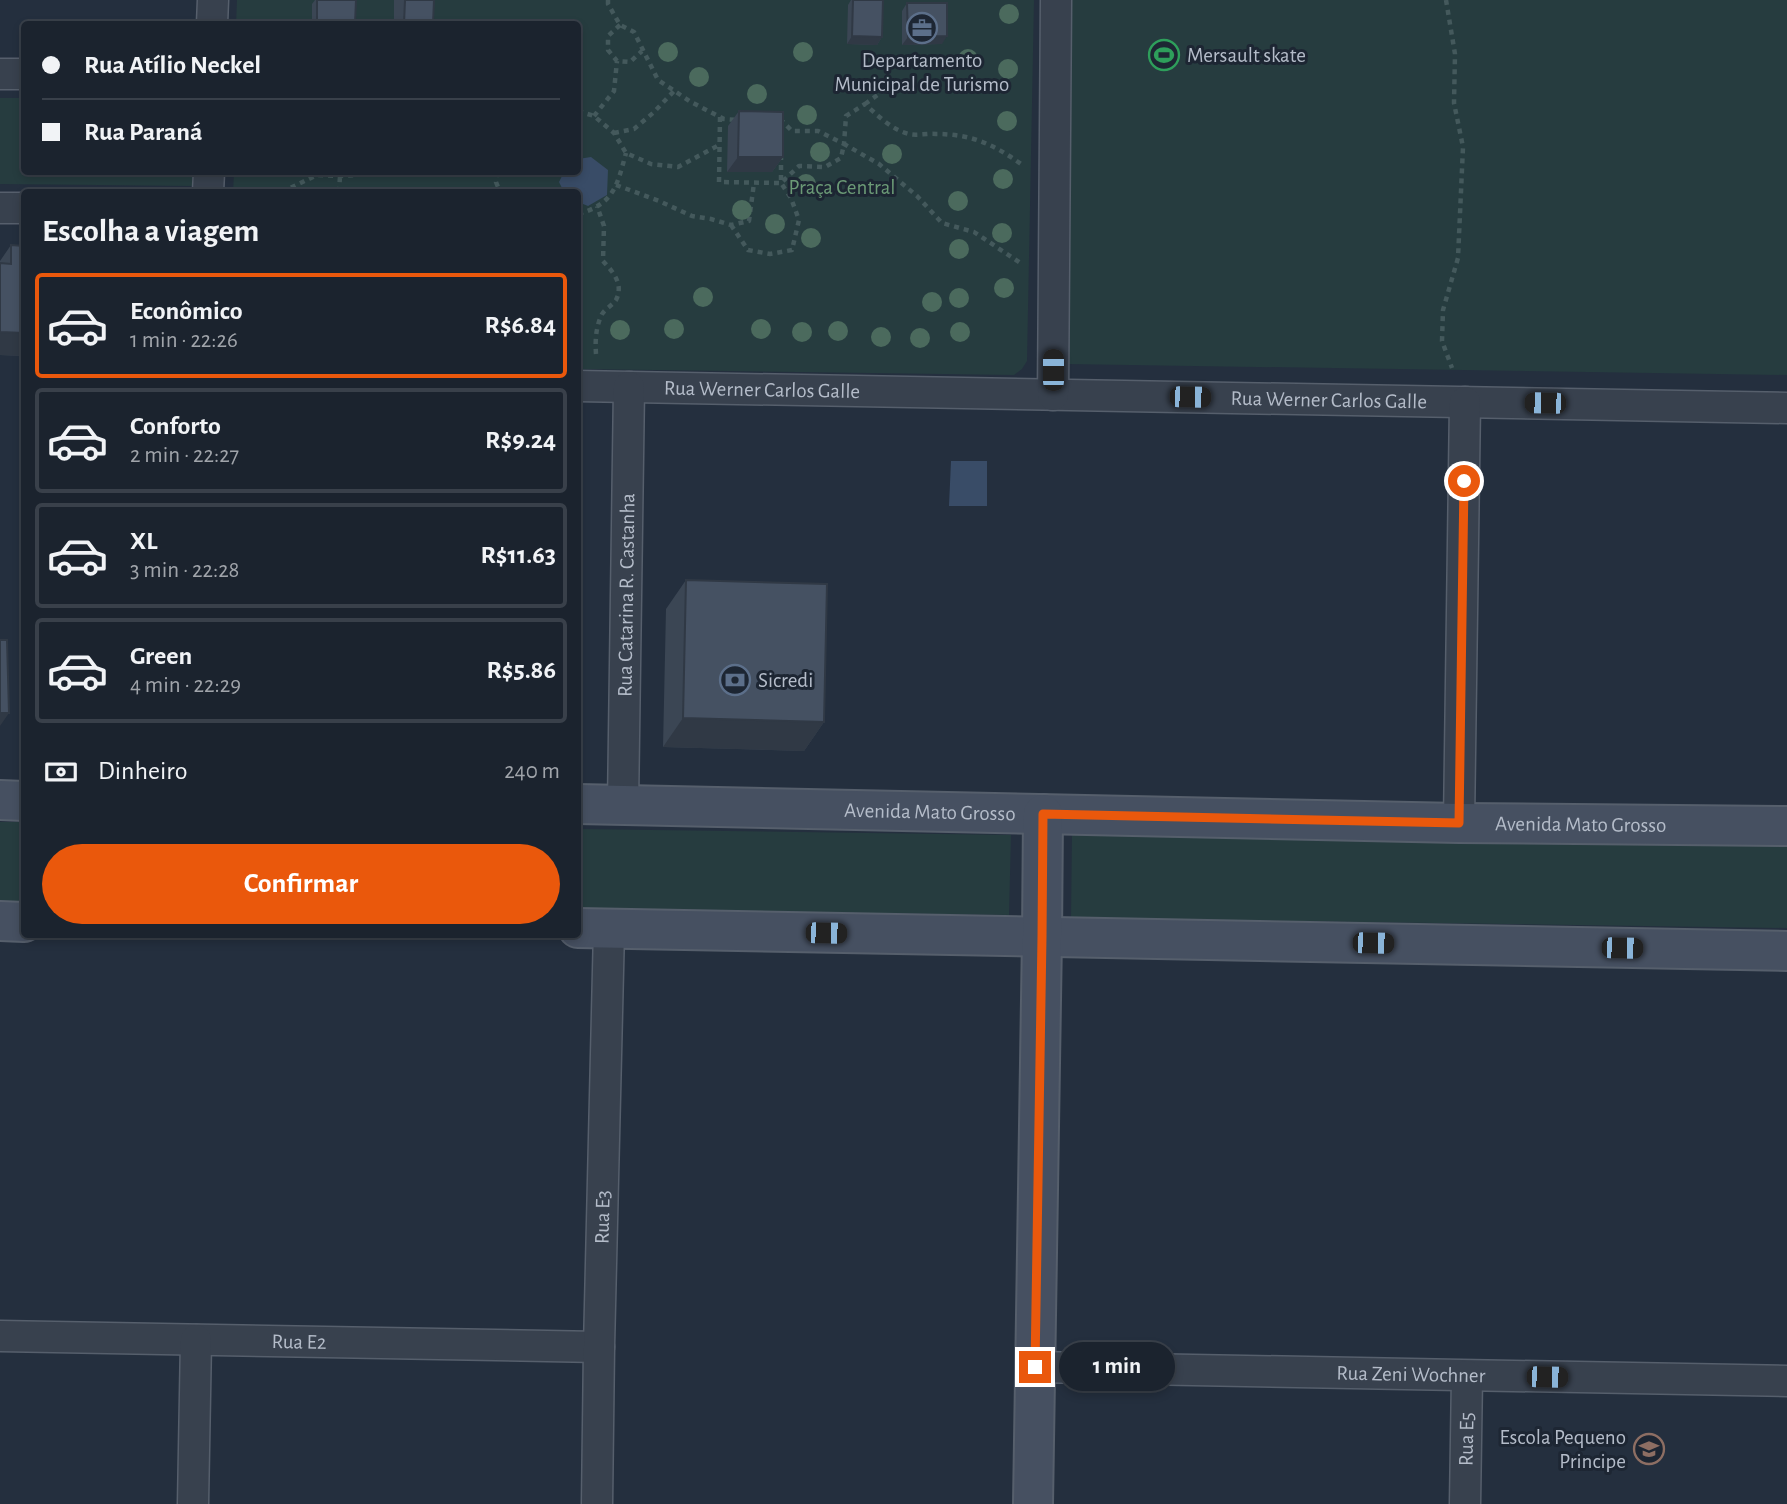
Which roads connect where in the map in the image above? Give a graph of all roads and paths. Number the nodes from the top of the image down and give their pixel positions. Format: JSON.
{"nodes":[{"id":1,"x":213,"y":0,"type":"edge"},
{"id":2,"x":608,"y":0,"type":"edge"},
{"id":3,"x":1056,"y":0,"type":"edge"},
{"id":4,"x":1446,"y":0,"type":"edge"},
{"id":5,"x":212,"y":21,"type":"edge"},
{"id":6,"x":620,"y":25,"type":"junction"},
{"id":7,"x":642,"y":51,"type":"junction"},
{"id":8,"x":617,"y":61,"type":"junction"},
{"id":9,"x":0,"y":74,"type":"edge"},
{"id":10,"x":21,"y":74,"type":"edge"},
{"id":11,"x":893,"y":84,"type":"dead end"},
{"id":12,"x":674,"y":91,"type":"junction"},
{"id":13,"x":865,"y":104,"type":"junction"},
{"id":14,"x":581,"y":112,"type":"edge"},
{"id":15,"x":594,"y":116,"type":"junction"},
{"id":16,"x":720,"y":117,"type":"junction"},
{"id":17,"x":746,"y":120,"type":"edge"},
{"id":18,"x":770,"y":121,"type":"edge"},
{"id":19,"x":782,"y":121,"type":"junction"},
{"id":20,"x":614,"y":133,"type":"junction"},
{"id":21,"x":782,"y":134,"type":"edge"},
{"id":22,"x":719,"y":144,"type":"junction"},
{"id":23,"x":844,"y":144,"type":"junction"},
{"id":24,"x":782,"y":146,"type":"edge"},
{"id":25,"x":626,"y":153,"type":"junction"},
{"id":26,"x":1055,"y":172,"type":"junction"},
{"id":27,"x":312,"y":175,"type":"edge"},
{"id":28,"x":332,"y":175,"type":"edge"},
{"id":29,"x":350,"y":175,"type":"edge"},
{"id":30,"x":340,"y":176,"type":"junction"},
{"id":31,"x":754,"y":183,"type":"junction"},
{"id":32,"x":781,"y":183,"type":"junction"},
{"id":33,"x":616,"y":185,"type":"junction"},
{"id":34,"x":287,"y":189,"type":"edge"},
{"id":35,"x":339,"y":189,"type":"edge"},
{"id":36,"x":597,"y":206,"type":"junction"},
{"id":37,"x":0,"y":208,"type":"edge"},
{"id":38,"x":21,"y":208,"type":"edge"},
{"id":39,"x":581,"y":213,"type":"edge"},
{"id":40,"x":731,"y":226,"type":"junction"},
{"id":41,"x":1054,"y":269,"type":"junction"},
{"id":42,"x":587,"y":386,"type":"edge"},
{"id":43,"x":629,"y":387,"type":"junction"},
{"id":44,"x":1053,"y":395,"type":"junction"},
{"id":45,"x":1465,"y":402,"type":"junction"},
{"id":46,"x":1787,"y":408,"type":"edge"},
{"id":47,"x":0,"y":800,"type":"edge"},
{"id":48,"x":21,"y":800,"type":"edge"},
{"id":49,"x":581,"y":804,"type":"edge"},
{"id":50,"x":623,"y":805,"type":"junction"},
{"id":51,"x":1043,"y":814,"type":"junction"},
{"id":52,"x":1459,"y":823,"type":"junction"},
{"id":53,"x":1787,"y":826,"type":"edge"},
{"id":54,"x":0,"y":921,"type":"edge"},
{"id":55,"x":21,"y":922,"type":"edge"},
{"id":56,"x":593,"y":928,"type":"edge"},
{"id":57,"x":1042,"y":937,"type":"junction"},
{"id":58,"x":1787,"y":951,"type":"edge"},
{"id":59,"x":0,"y":1336,"type":"edge"},
{"id":60,"x":196,"y":1340,"type":"junction"},
{"id":61,"x":598,"y":1347,"type":"junction"},
{"id":62,"x":1035,"y":1367,"type":"junction"},
{"id":63,"x":1467,"y":1376,"type":"junction"},
{"id":64,"x":1787,"y":1381,"type":"edge"},
{"id":65,"x":193,"y":1504,"type":"edge"},
{"id":66,"x":597,"y":1504,"type":"edge"},
{"id":67,"x":1033,"y":1504,"type":"edge"},
{"id":68,"x":1465,"y":1504,"type":"edge"}],
"edges":[{"from":1,"to":5,"type":"street"},
{"from":2,"to":6,"type":"path"},
{"from":3,"to":26,"type":"street"},
{"from":4,"to":45,"type":"path"},
{"from":6,"to":7,"type":"path"},
{"from":6,"to":8,"type":"path"},
{"from":7,"to":8,"type":"path"},
{"from":7,"to":12,"type":"path"},
{"from":8,"to":15,"type":"path"},
{"from":9,"to":10,"type":"street"},
{"from":11,"to":13,"type":"path"},
{"from":12,"to":16,"type":"path"},
{"from":12,"to":20,"type":"path"},
{"from":13,"to":23,"type":"path"},
{"from":13,"to":26,"type":"path"},
{"from":14,"to":15,"type":"path"},
{"from":15,"to":20,"type":"path"},
{"from":16,"to":17,"type":"path"},
{"from":16,"to":22,"type":"path"},
{"from":18,"to":19,"type":"path"},
{"from":19,"to":21,"type":"path"},
{"from":19,"to":23,"type":"path"},
{"from":20,"to":25,"type":"path"},
{"from":22,"to":25,"type":"path"},
{"from":22,"to":31,"type":"path"},
{"from":23,"to":32,"type":"path"},
{"from":23,"to":41,"type":"path"},
{"from":24,"to":32,"type":"path"},
{"from":25,"to":33,"type":"path"},
{"from":26,"to":41,"type":"street"},
{"from":27,"to":34,"type":"path"},
{"from":28,"to":30,"type":"path"},
{"from":29,"to":30,"type":"path"},
{"from":30,"to":35,"type":"path"},
{"from":31,"to":32,"type":"path"},
{"from":31,"to":40,"type":"path"},
{"from":32,"to":40,"type":"path"},
{"from":33,"to":36,"type":"path"},
{"from":33,"to":40,"type":"path"},
{"from":36,"to":39,"type":"path"},
{"from":36,"to":42,"type":"path"},
{"from":37,"to":38,"type":"street"},
{"from":41,"to":44,"type":"street"},
{"from":42,"to":43,"type":"street","name":"Rua Werner Carlos Galle"},
{"from":43,"to":44,"type":"street","name":"Rua Werner Carlos Galle"},
{"from":43,"to":50,"type":"street","name":"Rua Catarina R. Castanha"},
{"from":44,"to":45,"type":"street","name":"Rua Werner Carlos Galle"},
{"from":45,"to":46,"type":"street","name":"Rua Werner Carlos Galle"},
{"from":45,"to":52,"type":"street"},
{"from":47,"to":48,"type":"street"},
{"from":49,"to":50,"type":"street","name":"Avenida Mato Grosso"},
{"from":50,"to":51,"type":"street","name":"Avenida Mato Grosso"},
{"from":51,"to":52,"type":"street","name":"Avenida Mato Grosso"},
{"from":51,"to":57,"type":"street"},
{"from":52,"to":53,"type":"street","name":"Avenida Mato Grosso"},
{"from":54,"to":55,"type":"street"},
{"from":56,"to":57,"type":"street"},
{"from":56,"to":61,"type":"street","name":"Rua E3"},
{"from":57,"to":58,"type":"street"},
{"from":57,"to":62,"type":"street"},
{"from":59,"to":60,"type":"street","name":"Rua E2"},
{"from":60,"to":61,"type":"street","name":"Rua E2"},
{"from":60,"to":65,"type":"street"},
{"from":61,"to":66,"type":"street","name":"Rua E3"},
{"from":62,"to":63,"type":"street","name":"Rua Zeni Wochner"},
{"from":62,"to":67,"type":"street"},
{"from":63,"to":64,"type":"street","name":"Rua Zeni Wochner"},
{"from":63,"to":68,"type":"street","name":"Rua E5"}]}
